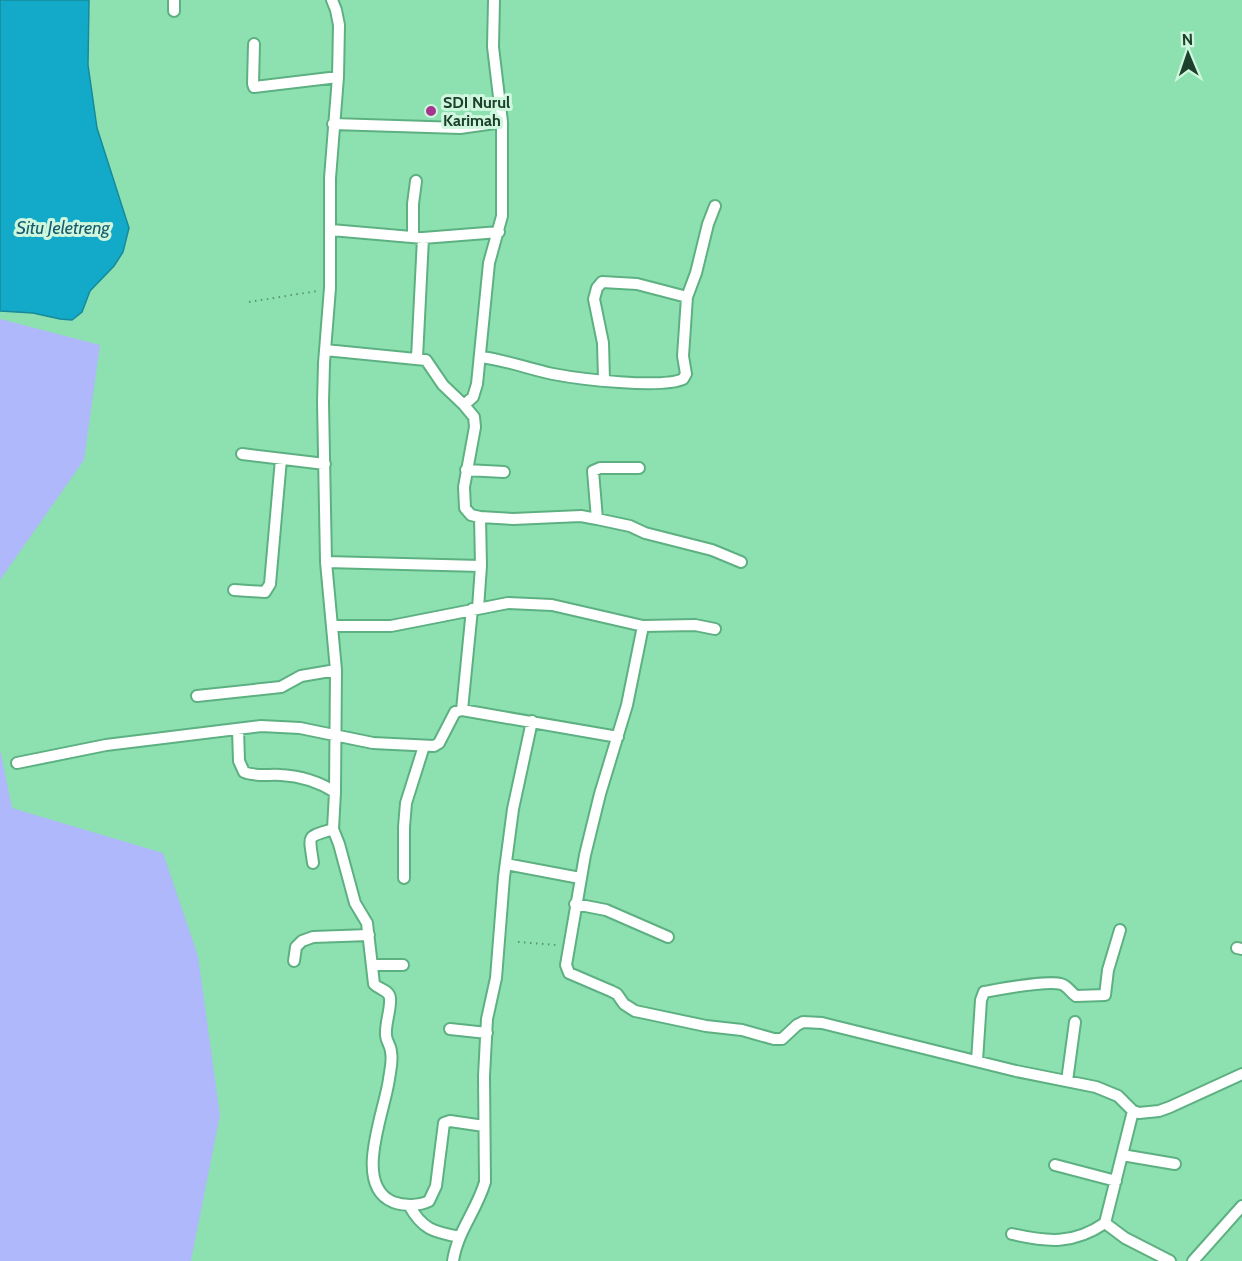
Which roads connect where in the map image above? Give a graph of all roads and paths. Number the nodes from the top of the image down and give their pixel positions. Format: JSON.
{"nodes":[{"id":1,"x":332,"y":0,"type":"edge"},
{"id":2,"x":494,"y":0,"type":"edge"},
{"id":3,"x":254,"y":44,"type":"dead end"},
{"id":4,"x":338,"y":77,"type":"junction"},
{"id":5,"x":502,"y":122,"type":"junction"},
{"id":6,"x":333,"y":124,"type":"junction"},
{"id":7,"x":416,"y":181,"type":"dead end"},
{"id":8,"x":715,"y":206,"type":"dead end"},
{"id":9,"x":331,"y":230,"type":"junction"},
{"id":10,"x":499,"y":232,"type":"junction"},
{"id":11,"x":418,"y":237,"type":"junction"},
{"id":12,"x":330,"y":288,"type":"junction"},
{"id":13,"x":687,"y":297,"type":"junction"},
{"id":14,"x":249,"y":302,"type":"dead end"},
{"id":15,"x":325,"y":350,"type":"junction"},
{"id":16,"x":481,"y":357,"type":"junction"},
{"id":17,"x":417,"y":358,"type":"junction"},
{"id":18,"x":604,"y":380,"type":"junction"},
{"id":19,"x":464,"y":405,"type":"junction"},
{"id":20,"x":242,"y":454,"type":"dead end"},
{"id":21,"x":281,"y":459,"type":"junction"},
{"id":22,"x":326,"y":464,"type":"junction"},
{"id":23,"x":639,"y":468,"type":"dead end"},
{"id":24,"x":466,"y":470,"type":"junction"},
{"id":25,"x":504,"y":472,"type":"dead end"},
{"id":26,"x":480,"y":517,"type":"junction"},
{"id":27,"x":597,"y":519,"type":"junction"},
{"id":28,"x":326,"y":562,"type":"junction"},
{"id":29,"x":741,"y":562,"type":"dead end"},
{"id":30,"x":480,"y":566,"type":"junction"},
{"id":31,"x":234,"y":590,"type":"dead end"},
{"id":32,"x":475,"y":608,"type":"junction"},
{"id":33,"x":332,"y":626,"type":"junction"},
{"id":34,"x":643,"y":626,"type":"junction"},
{"id":35,"x":715,"y":629,"type":"dead end"},
{"id":36,"x":336,"y":670,"type":"junction"},
{"id":37,"x":197,"y":696,"type":"dead end"},
{"id":38,"x":462,"y":710,"type":"junction"},
{"id":39,"x":532,"y":721,"type":"junction"},
{"id":40,"x":238,"y":729,"type":"junction"},
{"id":41,"x":335,"y":736,"type":"junction"},
{"id":42,"x":618,"y":737,"type":"junction"},
{"id":43,"x":424,"y":746,"type":"junction"},
{"id":44,"x":17,"y":763,"type":"dead end"},
{"id":45,"x":335,"y":792,"type":"junction"},
{"id":46,"x":333,"y":829,"type":"junction"},
{"id":47,"x":313,"y":863,"type":"dead end"},
{"id":48,"x":506,"y":864,"type":"junction"},
{"id":49,"x":404,"y":878,"type":"dead end"},
{"id":50,"x":580,"y":878,"type":"junction"},
{"id":51,"x":575,"y":904,"type":"junction"},
{"id":52,"x":1120,"y":930,"type":"dead end"},
{"id":53,"x":369,"y":935,"type":"junction"},
{"id":54,"x":668,"y":937,"type":"dead end"},
{"id":55,"x":518,"y":942,"type":"dead end"},
{"id":56,"x":569,"y":946,"type":"junction"},
{"id":57,"x":294,"y":961,"type":"dead end"},
{"id":58,"x":372,"y":965,"type":"junction"},
{"id":59,"x":403,"y":965,"type":"dead end"},
{"id":60,"x":1075,"y":1023,"type":"dead end"},
{"id":61,"x":450,"y":1029,"type":"dead end"},
{"id":62,"x":487,"y":1033,"type":"junction"},
{"id":63,"x":977,"y":1061,"type":"junction"},
{"id":64,"x":1242,"y":1074,"type":"edge"},
{"id":65,"x":1067,"y":1080,"type":"junction"},
{"id":66,"x":1133,"y":1111,"type":"junction"},
{"id":67,"x":484,"y":1126,"type":"junction"},
{"id":68,"x":1122,"y":1155,"type":"junction"},
{"id":69,"x":1175,"y":1164,"type":"dead end"},
{"id":70,"x":1055,"y":1166,"type":"dead end"},
{"id":71,"x":1116,"y":1181,"type":"junction"},
{"id":72,"x":409,"y":1205,"type":"junction"},
{"id":73,"x":1242,"y":1206,"type":"edge"},
{"id":74,"x":1105,"y":1223,"type":"junction"},
{"id":75,"x":1012,"y":1234,"type":"dead end"},
{"id":76,"x":460,"y":1237,"type":"junction"},
{"id":77,"x":453,"y":1261,"type":"edge"},
{"id":78,"x":1170,"y":1261,"type":"edge"},
{"id":79,"x":1193,"y":1261,"type":"edge"}],
"edges":[{"from":1,"to":4,"type":"street"},
{"from":2,"to":5,"type":"street"},
{"from":3,"to":4,"type":"street"},
{"from":4,"to":6,"type":"street"},
{"from":5,"to":6,"type":"street"},
{"from":5,"to":10,"type":"street"},
{"from":6,"to":9,"type":"street"},
{"from":7,"to":11,"type":"street"},
{"from":8,"to":13,"type":"street"},
{"from":9,"to":11,"type":"street"},
{"from":9,"to":12,"type":"street"},
{"from":10,"to":11,"type":"street"},
{"from":10,"to":16,"type":"street"},
{"from":11,"to":17,"type":"street"},
{"from":12,"to":14,"type":"path"},
{"from":12,"to":15,"type":"street"},
{"from":13,"to":18,"type":"street"},
{"from":13,"to":18,"type":"street"},
{"from":15,"to":17,"type":"street"},
{"from":15,"to":22,"type":"street"},
{"from":16,"to":18,"type":"street"},
{"from":16,"to":19,"type":"street"},
{"from":17,"to":19,"type":"street"},
{"from":19,"to":24,"type":"street"},
{"from":20,"to":21,"type":"street"},
{"from":21,"to":22,"type":"street"},
{"from":21,"to":31,"type":"street"},
{"from":22,"to":28,"type":"street"},
{"from":23,"to":27,"type":"street"},
{"from":24,"to":25,"type":"street"},
{"from":24,"to":26,"type":"street"},
{"from":26,"to":27,"type":"street"},
{"from":26,"to":30,"type":"street"},
{"from":27,"to":29,"type":"street"},
{"from":28,"to":30,"type":"street"},
{"from":28,"to":33,"type":"street"},
{"from":30,"to":32,"type":"street"},
{"from":32,"to":33,"type":"street"},
{"from":32,"to":34,"type":"street"},
{"from":32,"to":38,"type":"street"},
{"from":33,"to":36,"type":"street"},
{"from":34,"to":35,"type":"street"},
{"from":34,"to":42,"type":"street"},
{"from":36,"to":37,"type":"street"},
{"from":36,"to":41,"type":"street"},
{"from":38,"to":39,"type":"street"},
{"from":38,"to":43,"type":"street"},
{"from":39,"to":42,"type":"street"},
{"from":39,"to":48,"type":"street"},
{"from":40,"to":41,"type":"street"},
{"from":40,"to":44,"type":"street"},
{"from":40,"to":45,"type":"street"},
{"from":41,"to":43,"type":"street"},
{"from":41,"to":45,"type":"street"},
{"from":42,"to":50,"type":"street"},
{"from":43,"to":49,"type":"street"},
{"from":45,"to":46,"type":"street"},
{"from":46,"to":47,"type":"street"},
{"from":46,"to":53,"type":"street"},
{"from":48,"to":50,"type":"street"},
{"from":48,"to":62,"type":"street"},
{"from":50,"to":51,"type":"street"},
{"from":51,"to":54,"type":"street"},
{"from":51,"to":56,"type":"street"},
{"from":52,"to":63,"type":"street"},
{"from":53,"to":57,"type":"street"},
{"from":53,"to":58,"type":"street"},
{"from":55,"to":56,"type":"path"},
{"from":56,"to":63,"type":"street"},
{"from":58,"to":59,"type":"street"},
{"from":58,"to":72,"type":"street"},
{"from":60,"to":65,"type":"street"},
{"from":61,"to":62,"type":"street"},
{"from":62,"to":67,"type":"street"},
{"from":63,"to":65,"type":"street"},
{"from":64,"to":66,"type":"street"},
{"from":65,"to":66,"type":"street"},
{"from":66,"to":68,"type":"street"},
{"from":67,"to":72,"type":"street"},
{"from":67,"to":76,"type":"street"},
{"from":68,"to":69,"type":"street"},
{"from":68,"to":71,"type":"street"},
{"from":70,"to":71,"type":"street"},
{"from":71,"to":74,"type":"street"},
{"from":72,"to":76,"type":"street"},
{"from":73,"to":79,"type":"street"},
{"from":74,"to":75,"type":"street"},
{"from":74,"to":78,"type":"street"},
{"from":76,"to":77,"type":"street"}]}
